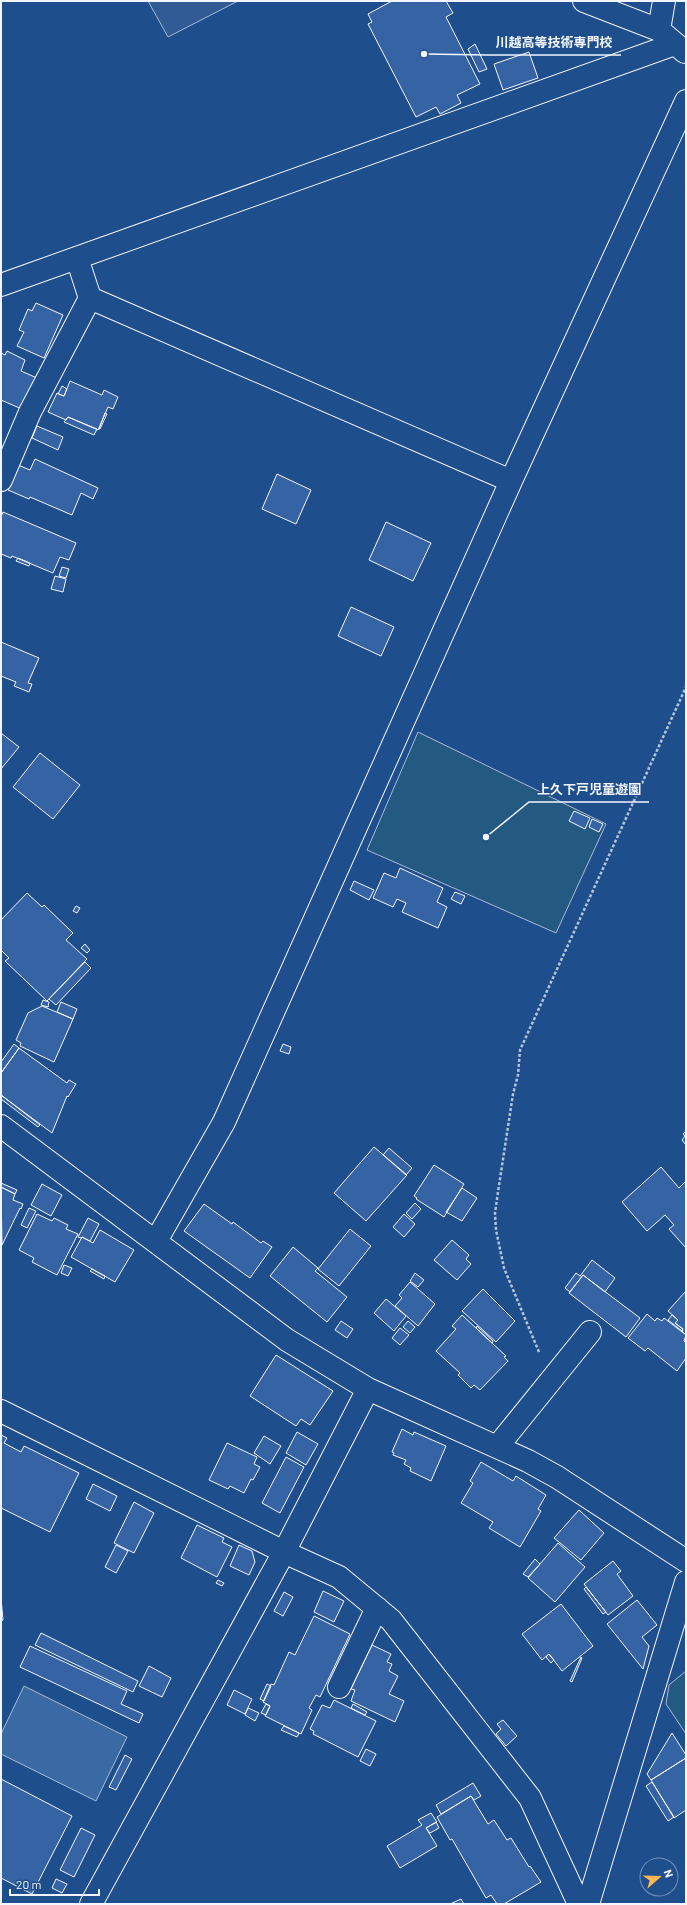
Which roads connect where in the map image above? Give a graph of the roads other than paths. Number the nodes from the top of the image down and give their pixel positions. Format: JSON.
{"nodes":[{"id":1,"x":584,"y":1,"type":"edge"},
{"id":2,"x":664,"y":1,"type":"edge"},
{"id":3,"x":659,"y":30,"type":"junction"},
{"id":4,"x":681,"y":48,"type":"edge"},
{"id":5,"x":686,"y":101,"type":"edge"},
{"id":6,"x":77,"y":258,"type":"junction"},
{"id":7,"x":1,"y":285,"type":"edge"},
{"id":8,"x":90,"y":298,"type":"junction"},
{"id":9,"x":1,"y":480,"type":"edge"},
{"id":10,"x":511,"y":481,"type":"junction"},
{"id":11,"x":1,"y":1126,"type":"edge"},
{"id":12,"x":156,"y":1241,"type":"junction"},
{"id":13,"x":590,"y":1332,"type":"dead end"},
{"id":14,"x":368,"y":1389,"type":"junction"},
{"id":15,"x":1,"y":1411,"type":"edge"},
{"id":16,"x":497,"y":1447,"type":"junction"},
{"id":17,"x":284,"y":1552,"type":"junction"},
{"id":18,"x":686,"y":1561,"type":"edge"},
{"id":19,"x":686,"y":1582,"type":"edge"},
{"id":20,"x":377,"y":1608,"type":"junction"},
{"id":21,"x":339,"y":1687,"type":"dead end"},
{"id":22,"x":91,"y":1904,"type":"edge"},
{"id":23,"x":579,"y":1904,"type":"edge"},
{"id":24,"x":588,"y":1904,"type":"edge"}],
"edges":[{"from":1,"to":3,"type":"street"},
{"from":2,"to":3,"type":"street"},
{"from":3,"to":4,"type":"street"},
{"from":4,"to":6,"type":"street"},
{"from":5,"to":10,"type":"street"},
{"from":6,"to":7,"type":"street"},
{"from":6,"to":8,"type":"street"},
{"from":8,"to":9,"type":"street"},
{"from":8,"to":10,"type":"street"},
{"from":10,"to":12,"type":"street"},
{"from":11,"to":12,"type":"street"},
{"from":12,"to":14,"type":"street"},
{"from":13,"to":16,"type":"street"},
{"from":14,"to":16,"type":"street"},
{"from":14,"to":17,"type":"street"},
{"from":15,"to":17,"type":"street"},
{"from":16,"to":18,"type":"street"},
{"from":17,"to":20,"type":"street"},
{"from":17,"to":22,"type":"street"},
{"from":19,"to":24,"type":"street"},
{"from":20,"to":21,"type":"street"},
{"from":20,"to":23,"type":"street"}]}
